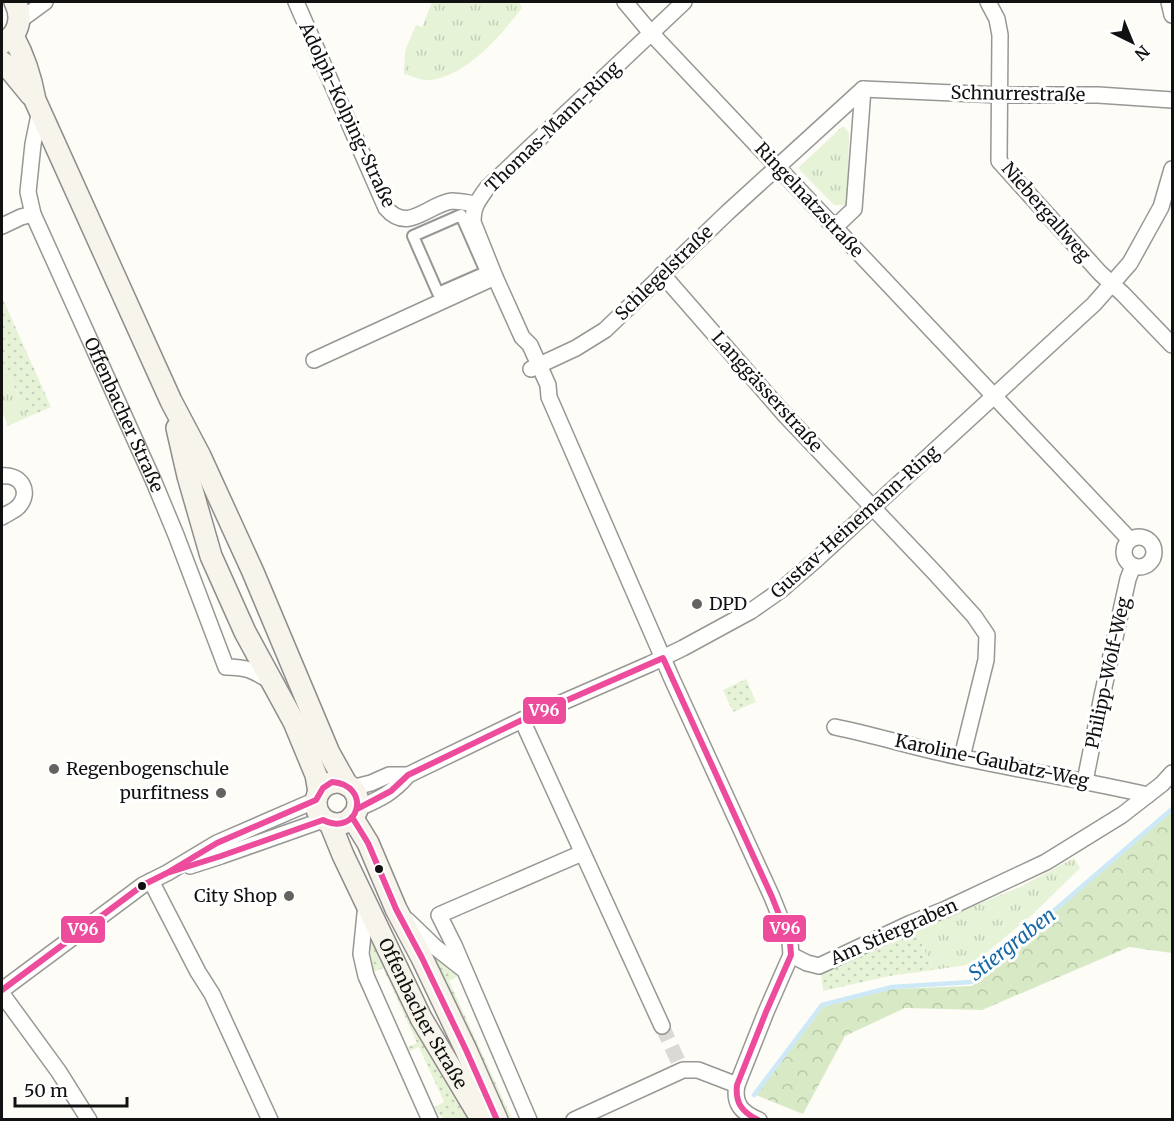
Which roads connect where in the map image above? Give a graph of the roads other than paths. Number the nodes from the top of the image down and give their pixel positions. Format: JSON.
{"nodes":[{"id":1,"x":45,"y":2,"type":"edge"},
{"id":2,"x":296,"y":2,"type":"edge"},
{"id":3,"x":625,"y":2,"type":"edge"},
{"id":4,"x":684,"y":2,"type":"edge"},
{"id":5,"x":988,"y":2,"type":"edge"},
{"id":6,"x":1169,"y":2,"type":"edge"},
{"id":7,"x":1173,"y":15,"type":"edge"},
{"id":8,"x":12,"y":25,"type":"edge"},
{"id":9,"x":651,"y":33,"type":"junction"},
{"id":10,"x":2,"y":62,"type":"edge"},
{"id":11,"x":863,"y":89,"type":"junction"},
{"id":12,"x":999,"y":95,"type":"junction"},
{"id":13,"x":1173,"y":100,"type":"edge"},
{"id":14,"x":38,"y":105,"type":"junction"},
{"id":15,"x":778,"y":166,"type":"junction"},
{"id":16,"x":1173,"y":169,"type":"edge"},
{"id":17,"x":1170,"y":186,"type":"edge"},
{"id":18,"x":476,"y":204,"type":"junction"},
{"id":19,"x":33,"y":214,"type":"junction"},
{"id":20,"x":2,"y":226,"type":"edge"},
{"id":21,"x":835,"y":227,"type":"junction"},
{"id":22,"x":662,"y":274,"type":"junction"},
{"id":23,"x":495,"y":277,"type":"junction"},
{"id":24,"x":1112,"y":285,"type":"junction"},
{"id":25,"x":438,"y":293,"type":"joint"},
{"id":26,"x":1173,"y":345,"type":"edge"},
{"id":27,"x":314,"y":360,"type":"dead end"},
{"id":28,"x":535,"y":367,"type":"junction"},
{"id":29,"x":994,"y":396,"type":"junction"},
{"id":30,"x":171,"y":401,"type":"junction"},
{"id":31,"x":2,"y":476,"type":"edge"},
{"id":32,"x":873,"y":507,"type":"junction"},
{"id":33,"x":2,"y":517,"type":"edge"},
{"id":34,"x":1130,"y":540,"type":"junction"},
{"id":35,"x":1133,"y":566,"type":"junction"},
{"id":36,"x":663,"y":658,"type":"junction"},
{"id":37,"x":273,"y":683,"type":"junction"},
{"id":38,"x":522,"y":720,"type":"junction"},
{"id":39,"x":835,"y":727,"type":"dead end"},
{"id":40,"x":962,"y":757,"type":"junction"},
{"id":41,"x":1173,"y":773,"type":"edge"},
{"id":42,"x":408,"y":775,"type":"junction"},
{"id":43,"x":1085,"y":781,"type":"junction"},
{"id":44,"x":349,"y":787,"type":"junction"},
{"id":45,"x":1148,"y":795,"type":"junction"},
{"id":46,"x":322,"y":809,"type":"junction"},
{"id":47,"x":355,"y":813,"type":"junction"},
{"id":48,"x":582,"y":853,"type":"junction"},
{"id":49,"x":151,"y":881,"type":"junction"},
{"id":50,"x":366,"y":904,"type":"junction"},
{"id":51,"x":396,"y":909,"type":"junction"},
{"id":52,"x":791,"y":955,"type":"junction"},
{"id":53,"x":463,"y":969,"type":"junction"},
{"id":54,"x":2,"y":992,"type":"edge"},
{"id":55,"x":662,"y":1026,"type":"tunnel mouth"},
{"id":56,"x":737,"y":1085,"type":"junction"},
{"id":57,"x":89,"y":1119,"type":"edge"},
{"id":58,"x":270,"y":1119,"type":"edge"},
{"id":59,"x":430,"y":1119,"type":"edge"},
{"id":60,"x":482,"y":1119,"type":"edge"},
{"id":61,"x":497,"y":1119,"type":"edge"},
{"id":62,"x":529,"y":1119,"type":"edge"},
{"id":63,"x":574,"y":1119,"type":"edge"},
{"id":64,"x":759,"y":1119,"type":"edge"}],
"edges":[{"from":1,"to":8,"type":"street"},
{"from":2,"to":18,"type":"street","name":"Adolph-Kolping-Straße"},
{"from":3,"to":9,"type":"street","name":"Ringelnatzstraße"},
{"from":4,"to":9,"type":"street","name":"Thomas-Mann-Ring"},
{"from":5,"to":12,"type":"street","name":"Niebergallweg"},
{"from":6,"to":7,"type":"street"},
{"from":8,"to":14,"type":"main road","name":"Offenbacher Straße"},
{"from":9,"to":15,"type":"street","name":"Ringelnatzstraße"},
{"from":9,"to":18,"type":"street","name":"Thomas-Mann-Ring"},
{"from":10,"to":14,"type":"main road","name":"Offenbacher Straße"},
{"from":11,"to":12,"type":"street","name":"Schnurrestraße"},
{"from":11,"to":15,"type":"street"},
{"from":11,"to":21,"type":"street"},
{"from":12,"to":13,"type":"street","name":"Schnurrestraße"},
{"from":12,"to":24,"type":"street","name":"Niebergallweg"},
{"from":14,"to":19,"type":"street","name":"Offenbacher Straße"},
{"from":14,"to":30,"type":"main road","name":"Offenbacher Straße"},
{"from":15,"to":21,"type":"street","name":"Ringelnatzstraße"},
{"from":15,"to":22,"type":"street","name":"Schlegelstraße"},
{"from":16,"to":17,"type":"street","name":"Gustav-Heinemann-Ring"},
{"from":17,"to":24,"type":"street","name":"Gustav-Heinemann-Ring"},
{"from":18,"to":23,"type":"street","name":"Thomas-Mann-Ring"},
{"from":19,"to":20,"type":"street"},
{"from":19,"to":37,"type":"street","name":"Offenbacher Straße"},
{"from":21,"to":29,"type":"street","name":"Ringelnatzstraße"},
{"from":22,"to":28,"type":"street","name":"Schlegelstraße"},
{"from":22,"to":32,"type":"street","name":"Langgässerstraße"},
{"from":23,"to":27,"type":"street"},
{"from":23,"to":28,"type":"street","name":"Thomas-Mann-Ring"},
{"from":24,"to":26,"type":"street","name":"Niebergallweg"},
{"from":24,"to":29,"type":"street","name":"Gustav-Heinemann-Ring"},
{"from":25,"to":25,"type":"street"},
{"from":28,"to":36,"type":"street","name":"Thomas-Mann-Ring"},
{"from":29,"to":32,"type":"street","name":"Gustav-Heinemann-Ring"},
{"from":29,"to":34,"type":"street","name":"Ringelnatzstraße"},
{"from":30,"to":37,"type":"main road","name":"Offenbacher Straße"},
{"from":30,"to":44,"type":"main road","name":"Offenbacher Straße"},
{"from":31,"to":33,"type":"street"},
{"from":32,"to":36,"type":"street","name":"Gustav-Heinemann-Ring"},
{"from":32,"to":40,"type":"street","name":"Langgässerstraße"},
{"from":34,"to":35,"type":"street"},
{"from":34,"to":35,"type":"street"},
{"from":35,"to":43,"type":"street","name":"Philipp-Wolf-Weg"},
{"from":36,"to":38,"type":"street","name":"Gustav-Heinemann-Ring"},
{"from":36,"to":52,"type":"street","name":"Thomas-Mann-Ring"},
{"from":37,"to":46,"type":"main road","name":"Offenbacher Straße"},
{"from":38,"to":42,"type":"street","name":"Gustav-Heinemann-Ring"},
{"from":38,"to":48,"type":"street"},
{"from":39,"to":40,"type":"street","name":"Karoline-Gaubatz-Weg"},
{"from":40,"to":43,"type":"street","name":"Karoline-Gaubatz-Weg"},
{"from":41,"to":45,"type":"street","name":"Am Stiergraben"},
{"from":42,"to":44,"type":"street","name":"Gustav-Heinemann-Ring"},
{"from":42,"to":47,"type":"street","name":"Gustav-Heinemann-Ring"},
{"from":43,"to":45,"type":"street","name":"Karoline-Gaubatz-Weg"},
{"from":44,"to":46,"type":"main road"},
{"from":44,"to":47,"type":"main road","name":"Offenbacher Straße"},
{"from":45,"to":52,"type":"street","name":"Am Stiergraben"},
{"from":46,"to":47,"type":"main road"},
{"from":46,"to":49,"type":"street"},
{"from":46,"to":50,"type":"main road","name":"Offenbacher Straße"},
{"from":47,"to":51,"type":"main road","name":"Offenbacher Straße"},
{"from":48,"to":53,"type":"street","name":"Offenbacher Straße"},
{"from":48,"to":55,"type":"street"},
{"from":49,"to":54,"type":"street"},
{"from":49,"to":58,"type":"street"},
{"from":50,"to":59,"type":"street","name":"Offenbacher Straße"},
{"from":50,"to":60,"type":"main road","name":"Offenbacher Straße"},
{"from":51,"to":53,"type":"street","name":"Offenbacher Straße"},
{"from":51,"to":61,"type":"main road","name":"Offenbacher Straße"},
{"from":52,"to":56,"type":"street"},
{"from":53,"to":62,"type":"street","name":"Offenbacher Straße"},
{"from":54,"to":57,"type":"street"},
{"from":56,"to":63,"type":"street"},
{"from":56,"to":64,"type":"street"}]}
